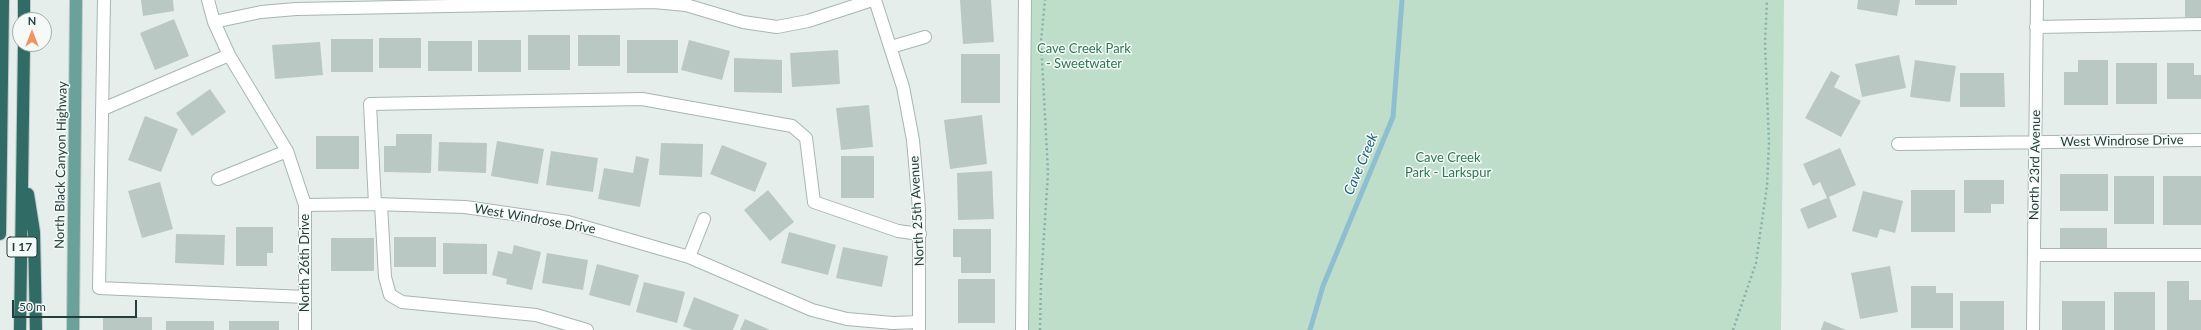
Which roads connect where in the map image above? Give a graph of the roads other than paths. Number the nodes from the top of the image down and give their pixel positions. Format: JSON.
{"nodes":[{"id":1,"x":3,"y":0,"type":"edge"},
{"id":2,"x":24,"y":0,"type":"edge"},
{"id":3,"x":76,"y":0,"type":"edge"},
{"id":4,"x":104,"y":0,"type":"edge"},
{"id":5,"x":208,"y":0,"type":"edge"},
{"id":6,"x":872,"y":0,"type":"edge"},
{"id":7,"x":875,"y":0,"type":"edge"},
{"id":8,"x":1025,"y":0,"type":"edge"},
{"id":9,"x":2036,"y":0,"type":"edge"},
{"id":10,"x":24,"y":12,"type":"edge"},
{"id":11,"x":214,"y":22,"type":"junction"},
{"id":12,"x":2201,"y":24,"type":"edge"},
{"id":13,"x":2036,"y":28,"type":"junction"},
{"id":14,"x":926,"y":37,"type":"dead end"},
{"id":15,"x":890,"y":47,"type":"junction"},
{"id":16,"x":24,"y":52,"type":"edge"},
{"id":17,"x":229,"y":55,"type":"junction"},
{"id":18,"x":103,"y":109,"type":"junction"},
{"id":19,"x":2201,"y":140,"type":"edge"},
{"id":20,"x":2035,"y":142,"type":"junction"},
{"id":21,"x":1898,"y":144,"type":"dead end"},
{"id":22,"x":287,"y":152,"type":"junction"},
{"id":23,"x":23,"y":163,"type":"junction"},
{"id":24,"x":218,"y":179,"type":"dead end"},
{"id":25,"x":378,"y":204,"type":"junction"},
{"id":26,"x":305,"y":205,"type":"junction"},
{"id":27,"x":704,"y":219,"type":"dead end"},
{"id":28,"x":0,"y":234,"type":"edge"},
{"id":29,"x":920,"y":234,"type":"junction"},
{"id":30,"x":2034,"y":255,"type":"junction"},
{"id":31,"x":2201,"y":255,"type":"edge"},
{"id":32,"x":689,"y":258,"type":"junction"},
{"id":33,"x":305,"y":297,"type":"junction"},
{"id":34,"x":919,"y":326,"type":"edge"},
{"id":35,"x":20,"y":330,"type":"edge"},
{"id":36,"x":36,"y":330,"type":"edge"},
{"id":37,"x":73,"y":330,"type":"edge"},
{"id":38,"x":305,"y":330,"type":"edge"},
{"id":39,"x":587,"y":330,"type":"edge"},
{"id":40,"x":1022,"y":330,"type":"edge"},
{"id":41,"x":2033,"y":330,"type":"edge"}],
"edges":[{"from":1,"to":28,"type":"highway"},
{"from":2,"to":10,"type":"highway"},
{"from":3,"to":37,"type":"main road","name":"North Black Canyon Highway"},
{"from":4,"to":18,"type":"street"},
{"from":5,"to":11,"type":"street","name":"North 26th Drive"},
{"from":6,"to":11,"type":"street"},
{"from":7,"to":15,"type":"street","name":"North 25th Avenue"},
{"from":8,"to":40,"type":"street"},
{"from":9,"to":13,"type":"street","name":"North 23rd Avenue"},
{"from":11,"to":17,"type":"street","name":"North 26th Drive"},
{"from":12,"to":13,"type":"street"},
{"from":13,"to":20,"type":"street","name":"North 23rd Avenue"},
{"from":14,"to":15,"type":"street"},
{"from":15,"to":29,"type":"street","name":"North 25th Avenue"},
{"from":16,"to":23,"type":"highway","number":"I 17"},
{"from":17,"to":18,"type":"street"},
{"from":17,"to":22,"type":"street","name":"North 26th Drive"},
{"from":18,"to":33,"type":"street"},
{"from":19,"to":20,"type":"street","name":"West Windrose Drive"},
{"from":20,"to":21,"type":"street","name":"West Windrose Drive"},
{"from":20,"to":30,"type":"street","name":"North 23rd Avenue"},
{"from":22,"to":24,"type":"street"},
{"from":22,"to":26,"type":"street","name":"North 26th Drive"},
{"from":23,"to":35,"type":"highway","number":"I 17"},
{"from":23,"to":36,"type":"highway"},
{"from":25,"to":26,"type":"street","name":"West Windrose Drive"},
{"from":25,"to":29,"type":"street"},
{"from":25,"to":32,"type":"street","name":"West Windrose Drive"},
{"from":25,"to":39,"type":"street"},
{"from":26,"to":33,"type":"street","name":"North 26th Drive"},
{"from":27,"to":32,"type":"street"},
{"from":29,"to":34,"type":"street","name":"North 25th Avenue"},
{"from":30,"to":31,"type":"street"},
{"from":30,"to":41,"type":"street","name":"North 23rd Avenue"},
{"from":32,"to":34,"type":"street","name":"West Windrose Drive"},
{"from":33,"to":38,"type":"street","name":"North 26th Drive"}]}
